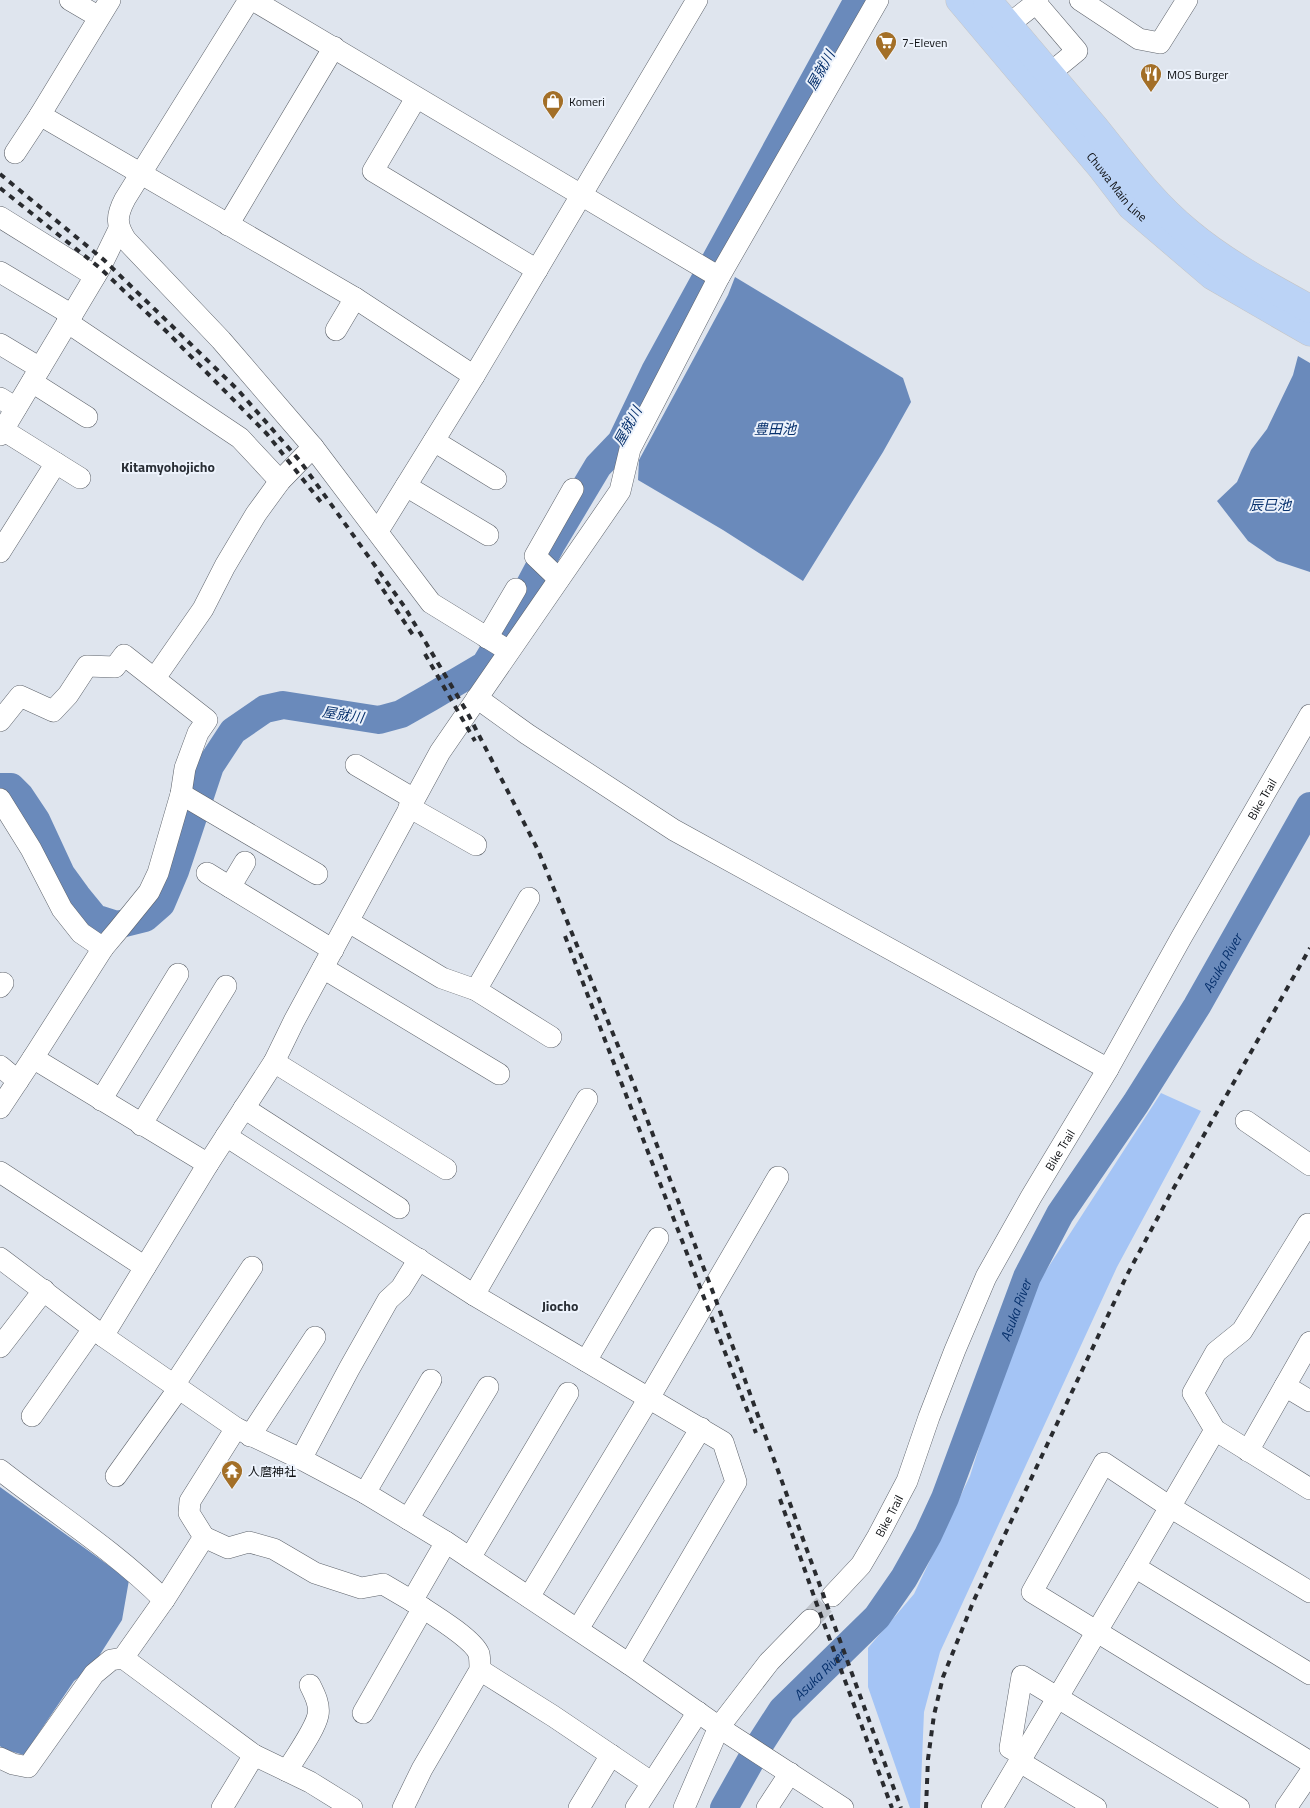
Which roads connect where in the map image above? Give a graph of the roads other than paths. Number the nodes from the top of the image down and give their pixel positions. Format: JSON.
{"nodes":[{"id":1,"x":70,"y":0,"type":"edge"},
{"id":2,"x":249,"y":0,"type":"edge"},
{"id":3,"x":253,"y":0,"type":"edge"},
{"id":4,"x":878,"y":0,"type":"edge"},
{"id":5,"x":960,"y":0,"type":"edge"},
{"id":6,"x":987,"y":0,"type":"edge"},
{"id":7,"x":1080,"y":0,"type":"edge"},
{"id":8,"x":1187,"y":0,"type":"edge"},
{"id":9,"x":690,"y":2,"type":"edge"},
{"id":10,"x":1037,"y":2,"type":"edge"},
{"id":11,"x":105,"y":8,"type":"edge"},
{"id":12,"x":1008,"y":24,"type":"junction"},
{"id":13,"x":334,"y":47,"type":"junction"},
{"id":14,"x":1049,"y":74,"type":"junction"},
{"id":15,"x":416,"y":98,"type":"junction"},
{"id":16,"x":1056,"y":113,"type":"junction"},
{"id":17,"x":40,"y":115,"type":"junction"},
{"id":18,"x":1096,"y":129,"type":"junction"},
{"id":19,"x":15,"y":153,"type":"dead end"},
{"id":20,"x":140,"y":174,"type":"junction"},
{"id":21,"x":582,"y":195,"type":"junction"},
{"id":22,"x":0,"y":217,"type":"edge"},
{"id":23,"x":228,"y":226,"type":"junction"},
{"id":24,"x":119,"y":229,"type":"junction"},
{"id":25,"x":537,"y":270,"type":"junction"},
{"id":26,"x":0,"y":272,"type":"edge"},
{"id":27,"x":95,"y":276,"type":"junction"},
{"id":28,"x":718,"y":277,"type":"junction"},
{"id":29,"x":1310,"y":292,"type":"edge"},
{"id":30,"x":355,"y":298,"type":"junction"},
{"id":31,"x":1310,"y":309,"type":"edge"},
{"id":32,"x":70,"y":318,"type":"junction"},
{"id":33,"x":336,"y":330,"type":"dead end"},
{"id":34,"x":1310,"y":332,"type":"edge"},
{"id":35,"x":0,"y":344,"type":"edge"},
{"id":36,"x":1310,"y":350,"type":"edge"},
{"id":37,"x":36,"y":375,"type":"junction"},
{"id":38,"x":474,"y":376,"type":"junction"},
{"id":39,"x":8,"y":403,"type":"edge"},
{"id":40,"x":86,"y":417,"type":"dead end"},
{"id":41,"x":2,"y":432,"type":"edge"},
{"id":42,"x":434,"y":441,"type":"junction"},
{"id":43,"x":313,"y":447,"type":"junction"},
{"id":44,"x":56,"y":463,"type":"junction"},
{"id":45,"x":80,"y":478,"type":"dead end"},
{"id":46,"x":496,"y":479,"type":"dead end"},
{"id":47,"x":280,"y":481,"type":"junction"},
{"id":48,"x":406,"y":486,"type":"junction"},
{"id":49,"x":573,"y":489,"type":"dead end"},
{"id":50,"x":378,"y":531,"type":"junction"},
{"id":51,"x":488,"y":535,"type":"dead end"},
{"id":52,"x":0,"y":552,"type":"edge"},
{"id":53,"x":548,"y":568,"type":"junction"},
{"id":54,"x":516,"y":589,"type":"dead end"},
{"id":55,"x":497,"y":644,"type":"junction"},
{"id":56,"x":155,"y":678,"type":"junction"},
{"id":57,"x":477,"y":698,"type":"junction"},
{"id":58,"x":1310,"y":714,"type":"edge"},
{"id":59,"x":0,"y":721,"type":"edge"},
{"id":60,"x":356,"y":765,"type":"dead end"},
{"id":61,"x":193,"y":800,"type":"junction"},
{"id":62,"x":411,"y":803,"type":"junction"},
{"id":63,"x":3,"y":815,"type":"edge"},
{"id":64,"x":476,"y":845,"type":"dead end"},
{"id":65,"x":245,"y":862,"type":"dead end"},
{"id":66,"x":207,"y":874,"type":"dead end"},
{"id":67,"x":317,"y":874,"type":"dead end"},
{"id":68,"x":230,"y":887,"type":"junction"},
{"id":69,"x":529,"y":898,"type":"dead end"},
{"id":70,"x":349,"y":922,"type":"junction"},
{"id":71,"x":103,"y":948,"type":"junction"},
{"id":72,"x":328,"y":959,"type":"junction"},
{"id":73,"x":178,"y":974,"type":"dead end"},
{"id":74,"x":226,"y":986,"type":"dead end"},
{"id":75,"x":476,"y":990,"type":"junction"},
{"id":76,"x":551,"y":1037,"type":"dead end"},
{"id":77,"x":33,"y":1058,"type":"junction"},
{"id":78,"x":274,"y":1062,"type":"junction"},
{"id":79,"x":0,"y":1066,"type":"edge"},
{"id":80,"x":1108,"y":1070,"type":"junction"},
{"id":81,"x":499,"y":1074,"type":"dead end"},
{"id":82,"x":18,"y":1081,"type":"junction"},
{"id":83,"x":587,"y":1099,"type":"dead end"},
{"id":84,"x":101,"y":1100,"type":"junction"},
{"id":85,"x":0,"y":1108,"type":"edge"},
{"id":86,"x":244,"y":1108,"type":"junction"},
{"id":87,"x":1246,"y":1120,"type":"dead end"},
{"id":88,"x":141,"y":1125,"type":"junction"},
{"id":89,"x":226,"y":1136,"type":"junction"},
{"id":90,"x":208,"y":1164,"type":"junction"},
{"id":91,"x":1310,"y":1166,"type":"edge"},
{"id":92,"x":446,"y":1169,"type":"dead end"},
{"id":93,"x":0,"y":1172,"type":"edge"},
{"id":94,"x":778,"y":1176,"type":"dead end"},
{"id":95,"x":399,"y":1208,"type":"dead end"},
{"id":96,"x":1308,"y":1224,"type":"dead end"},
{"id":97,"x":658,"y":1238,"type":"dead end"},
{"id":98,"x":0,"y":1258,"type":"edge"},
{"id":99,"x":419,"y":1259,"type":"junction"},
{"id":100,"x":145,"y":1267,"type":"junction"},
{"id":101,"x":252,"y":1267,"type":"dead end"},
{"id":102,"x":44,"y":1290,"type":"junction"},
{"id":103,"x":474,"y":1295,"type":"junction"},
{"id":104,"x":98,"y":1332,"type":"junction"},
{"id":105,"x":315,"y":1337,"type":"dead end"},
{"id":106,"x":1310,"y":1342,"type":"edge"},
{"id":107,"x":0,"y":1347,"type":"edge"},
{"id":108,"x":586,"y":1361,"type":"junction"},
{"id":109,"x":431,"y":1380,"type":"dead end"},
{"id":110,"x":488,"y":1386,"type":"dead end"},
{"id":111,"x":1285,"y":1386,"type":"junction"},
{"id":112,"x":176,"y":1387,"type":"junction"},
{"id":113,"x":568,"y":1392,"type":"dead end"},
{"id":114,"x":649,"y":1398,"type":"junction"},
{"id":115,"x":1310,"y":1401,"type":"edge"},
{"id":116,"x":32,"y":1416,"type":"dead end"},
{"id":117,"x":701,"y":1428,"type":"junction"},
{"id":118,"x":1215,"y":1430,"type":"junction"},
{"id":119,"x":243,"y":1432,"type":"junction"},
{"id":120,"x":1248,"y":1451,"type":"junction"},
{"id":121,"x":301,"y":1459,"type":"junction"},
{"id":122,"x":0,"y":1470,"type":"edge"},
{"id":123,"x":116,"y":1476,"type":"dead end"},
{"id":124,"x":1310,"y":1489,"type":"edge"},
{"id":125,"x":365,"y":1493,"type":"junction"},
{"id":126,"x":1170,"y":1507,"type":"junction"},
{"id":127,"x":408,"y":1520,"type":"junction"},
{"id":128,"x":204,"y":1537,"type":"junction"},
{"id":129,"x":446,"y":1542,"type":"junction"},
{"id":130,"x":470,"y":1558,"type":"junction"},
{"id":131,"x":1136,"y":1567,"type":"junction"},
{"id":132,"x":1310,"y":1592,"type":"edge"},
{"id":133,"x":832,"y":1596,"type":"tunnel mouth"},
{"id":134,"x":529,"y":1597,"type":"junction"},
{"id":135,"x":164,"y":1600,"type":"junction"},
{"id":136,"x":417,"y":1605,"type":"junction"},
{"id":137,"x":810,"y":1620,"type":"tunnel mouth"},
{"id":138,"x":578,"y":1629,"type":"junction"},
{"id":139,"x":1096,"y":1632,"type":"junction"},
{"id":140,"x":123,"y":1658,"type":"junction"},
{"id":141,"x":629,"y":1664,"type":"junction"},
{"id":142,"x":480,"y":1670,"type":"junction"},
{"id":143,"x":1310,"y":1674,"type":"edge"},
{"id":144,"x":310,"y":1685,"type":"dead end"},
{"id":145,"x":1058,"y":1698,"type":"junction"},
{"id":146,"x":698,"y":1712,"type":"junction"},
{"id":147,"x":363,"y":1713,"type":"dead end"},
{"id":148,"x":724,"y":1730,"type":"junction"},
{"id":149,"x":254,"y":1755,"type":"junction"},
{"id":150,"x":611,"y":1755,"type":"junction"},
{"id":151,"x":0,"y":1758,"type":"edge"},
{"id":152,"x":1021,"y":1758,"type":"junction"},
{"id":153,"x":1310,"y":1762,"type":"edge"},
{"id":154,"x":787,"y":1770,"type":"junction"},
{"id":155,"x":287,"y":1771,"type":"junction"},
{"id":156,"x":1310,"y":1773,"type":"edge"},
{"id":157,"x":651,"y":1782,"type":"junction"},
{"id":158,"x":222,"y":1808,"type":"edge"},
{"id":159,"x":352,"y":1808,"type":"edge"},
{"id":160,"x":403,"y":1808,"type":"edge"},
{"id":161,"x":579,"y":1808,"type":"edge"},
{"id":162,"x":636,"y":1808,"type":"edge"},
{"id":163,"x":684,"y":1808,"type":"edge"},
{"id":164,"x":767,"y":1808,"type":"edge"},
{"id":165,"x":843,"y":1808,"type":"edge"},
{"id":166,"x":992,"y":1808,"type":"edge"},
{"id":167,"x":1096,"y":1808,"type":"edge"},
{"id":168,"x":1239,"y":1808,"type":"edge"},
{"id":169,"x":1286,"y":1808,"type":"edge"}],
"edges":[{"from":1,"to":11,"type":"street"},
{"from":2,"to":20,"type":"street"},
{"from":3,"to":13,"type":"street"},
{"from":4,"to":28,"type":"street"},
{"from":5,"to":16,"type":"main road","name":"Chuwa Main Line"},
{"from":6,"to":12,"type":"main road","name":"Chuwa Main Line"},
{"from":7,"to":8,"type":"street"},
{"from":9,"to":21,"type":"street"},
{"from":10,"to":12,"type":"street"},
{"from":10,"to":14,"type":"street"},
{"from":11,"to":17,"type":"street"},
{"from":12,"to":14,"type":"main road","name":"Chuwa Main Line"},
{"from":13,"to":15,"type":"street"},
{"from":13,"to":23,"type":"street"},
{"from":14,"to":18,"type":"main road","name":"Chuwa Main Line"},
{"from":15,"to":21,"type":"street"},
{"from":15,"to":25,"type":"street"},
{"from":16,"to":34,"type":"main road","name":"Chuwa Main Line"},
{"from":16,"to":36,"type":"main road"},
{"from":17,"to":19,"type":"street"},
{"from":17,"to":20,"type":"street"},
{"from":18,"to":29,"type":"main road"},
{"from":18,"to":31,"type":"main road","name":"Chuwa Main Line"},
{"from":20,"to":23,"type":"street"},
{"from":20,"to":24,"type":"street"},
{"from":21,"to":25,"type":"street"},
{"from":21,"to":28,"type":"street"},
{"from":22,"to":27,"type":"street"},
{"from":23,"to":30,"type":"street"},
{"from":24,"to":27,"type":"street"},
{"from":24,"to":43,"type":"street"},
{"from":25,"to":38,"type":"street"},
{"from":26,"to":32,"type":"street"},
{"from":27,"to":32,"type":"street"},
{"from":28,"to":53,"type":"street"},
{"from":30,"to":33,"type":"street"},
{"from":30,"to":38,"type":"street"},
{"from":32,"to":37,"type":"street"},
{"from":32,"to":47,"type":"street"},
{"from":35,"to":37,"type":"street"},
{"from":37,"to":39,"type":"street"},
{"from":37,"to":40,"type":"street"},
{"from":38,"to":42,"type":"street"},
{"from":39,"to":41,"type":"street"},
{"from":41,"to":44,"type":"street"},
{"from":42,"to":46,"type":"street"},
{"from":42,"to":48,"type":"street"},
{"from":43,"to":47,"type":"street"},
{"from":43,"to":50,"type":"street"},
{"from":44,"to":45,"type":"street"},
{"from":44,"to":52,"type":"street"},
{"from":47,"to":56,"type":"street"},
{"from":48,"to":50,"type":"street"},
{"from":48,"to":51,"type":"street"},
{"from":49,"to":53,"type":"street"},
{"from":50,"to":55,"type":"street"},
{"from":53,"to":55,"type":"street"},
{"from":54,"to":55,"type":"street"},
{"from":55,"to":57,"type":"street"},
{"from":56,"to":59,"type":"street"},
{"from":56,"to":61,"type":"street"},
{"from":57,"to":62,"type":"street"},
{"from":57,"to":80,"type":"street"},
{"from":58,"to":80,"type":"street","name":"Bike Trail"},
{"from":60,"to":62,"type":"street"},
{"from":61,"to":67,"type":"street"},
{"from":61,"to":71,"type":"street"},
{"from":62,"to":64,"type":"street"},
{"from":62,"to":70,"type":"street"},
{"from":63,"to":71,"type":"street"},
{"from":65,"to":68,"type":"street"},
{"from":66,"to":68,"type":"street"},
{"from":68,"to":72,"type":"street"},
{"from":69,"to":75,"type":"street"},
{"from":70,"to":72,"type":"street"},
{"from":70,"to":75,"type":"street"},
{"from":71,"to":77,"type":"street"},
{"from":72,"to":78,"type":"street"},
{"from":72,"to":81,"type":"street"},
{"from":73,"to":84,"type":"street"},
{"from":74,"to":88,"type":"street"},
{"from":75,"to":76,"type":"street"},
{"from":77,"to":82,"type":"street"},
{"from":77,"to":84,"type":"street"},
{"from":78,"to":86,"type":"street"},
{"from":78,"to":92,"type":"street"},
{"from":79,"to":82,"type":"street"},
{"from":80,"to":133,"type":"street","name":"Bike Trail"},
{"from":82,"to":85,"type":"street"},
{"from":83,"to":103,"type":"street"},
{"from":84,"to":88,"type":"street"},
{"from":86,"to":89,"type":"street"},
{"from":86,"to":95,"type":"street"},
{"from":87,"to":91,"type":"street"},
{"from":88,"to":90,"type":"street"},
{"from":89,"to":90,"type":"street"},
{"from":89,"to":99,"type":"street"},
{"from":90,"to":100,"type":"street"},
{"from":93,"to":100,"type":"street"},
{"from":94,"to":114,"type":"street"},
{"from":96,"to":118,"type":"street"},
{"from":97,"to":108,"type":"street"},
{"from":98,"to":102,"type":"street"},
{"from":99,"to":103,"type":"street"},
{"from":99,"to":121,"type":"street"},
{"from":100,"to":104,"type":"street"},
{"from":101,"to":112,"type":"street"},
{"from":102,"to":104,"type":"street"},
{"from":102,"to":107,"type":"street"},
{"from":103,"to":108,"type":"street"},
{"from":104,"to":112,"type":"street"},
{"from":104,"to":116,"type":"street"},
{"from":105,"to":119,"type":"street"},
{"from":106,"to":111,"type":"street"},
{"from":108,"to":114,"type":"street"},
{"from":109,"to":125,"type":"street"},
{"from":110,"to":127,"type":"street"},
{"from":111,"to":115,"type":"street"},
{"from":111,"to":120,"type":"street"},
{"from":112,"to":119,"type":"street"},
{"from":112,"to":123,"type":"street"},
{"from":113,"to":130,"type":"street"},
{"from":114,"to":117,"type":"street"},
{"from":114,"to":134,"type":"street"},
{"from":117,"to":138,"type":"street"},
{"from":117,"to":141,"type":"street"},
{"from":118,"to":120,"type":"street"},
{"from":118,"to":126,"type":"street"},
{"from":119,"to":121,"type":"street"},
{"from":119,"to":128,"type":"street"},
{"from":120,"to":124,"type":"street"},
{"from":121,"to":125,"type":"street"},
{"from":122,"to":135,"type":"street"},
{"from":125,"to":127,"type":"street"},
{"from":126,"to":131,"type":"street"},
{"from":126,"to":132,"type":"street"},
{"from":126,"to":139,"type":"street"},
{"from":127,"to":129,"type":"street"},
{"from":128,"to":135,"type":"street"},
{"from":128,"to":136,"type":"street"},
{"from":129,"to":130,"type":"street"},
{"from":129,"to":136,"type":"street"},
{"from":130,"to":134,"type":"street"},
{"from":131,"to":139,"type":"street"},
{"from":131,"to":143,"type":"street"},
{"from":134,"to":138,"type":"street"},
{"from":135,"to":140,"type":"street"},
{"from":136,"to":142,"type":"street"},
{"from":136,"to":147,"type":"street"},
{"from":137,"to":148,"type":"street"},
{"from":138,"to":141,"type":"street"},
{"from":139,"to":145,"type":"street"},
{"from":139,"to":153,"type":"street"},
{"from":140,"to":149,"type":"street"},
{"from":140,"to":151,"type":"street"},
{"from":141,"to":146,"type":"street"},
{"from":142,"to":150,"type":"street"},
{"from":142,"to":160,"type":"street"},
{"from":144,"to":155,"type":"street"},
{"from":145,"to":152,"type":"street"},
{"from":145,"to":152,"type":"street"},
{"from":145,"to":168,"type":"street"},
{"from":146,"to":148,"type":"street"},
{"from":146,"to":157,"type":"street"},
{"from":148,"to":154,"type":"street"},
{"from":148,"to":163,"type":"street"},
{"from":149,"to":155,"type":"street"},
{"from":149,"to":158,"type":"street"},
{"from":150,"to":157,"type":"street"},
{"from":150,"to":161,"type":"street"},
{"from":152,"to":166,"type":"street"},
{"from":152,"to":167,"type":"street"},
{"from":154,"to":164,"type":"street"},
{"from":154,"to":165,"type":"street"},
{"from":155,"to":159,"type":"street"},
{"from":156,"to":169,"type":"street"},
{"from":157,"to":162,"type":"street"}]}
